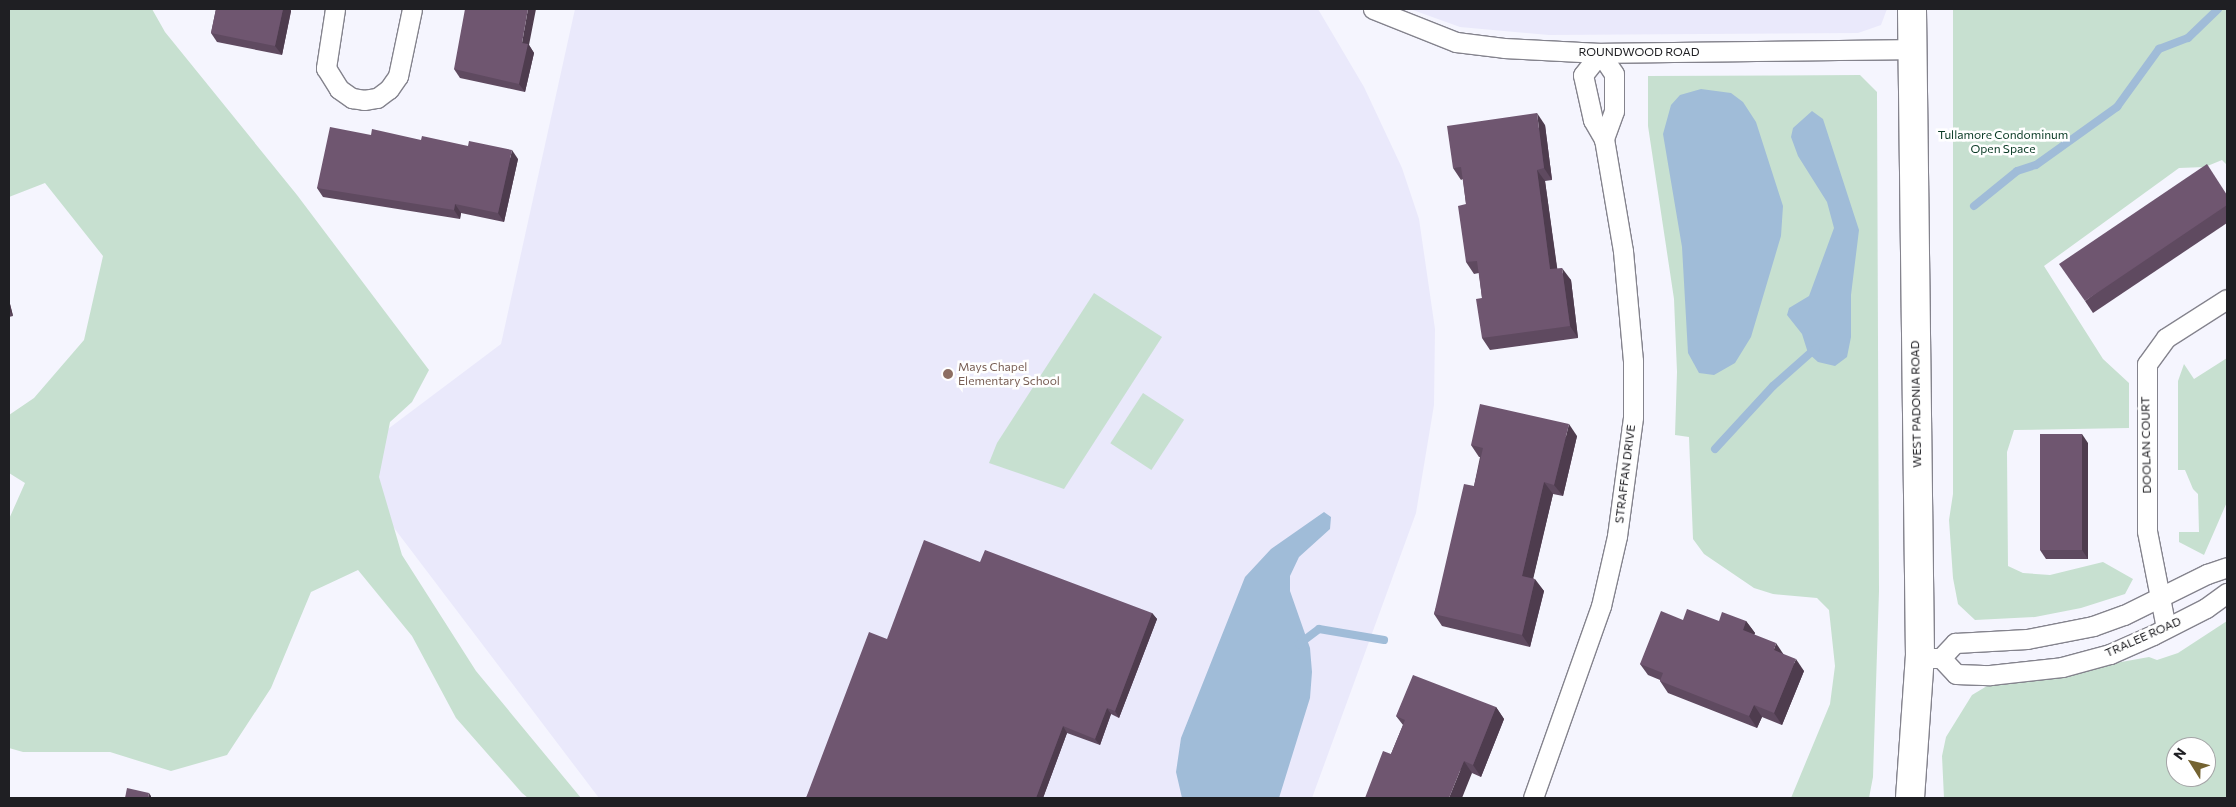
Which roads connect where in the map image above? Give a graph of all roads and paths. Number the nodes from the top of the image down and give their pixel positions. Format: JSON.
{"nodes":[{"id":1,"x":335,"y":9,"type":"edge"},
{"id":2,"x":412,"y":9,"type":"edge"},
{"id":3,"x":1373,"y":9,"type":"edge"},
{"id":4,"x":1912,"y":9,"type":"edge"},
{"id":5,"x":1912,"y":49,"type":"junction"},
{"id":6,"x":1600,"y":53,"type":"junction"},
{"id":7,"x":1604,"y":139,"type":"junction"},
{"id":8,"x":2227,"y":299,"type":"edge"},
{"id":9,"x":2227,"y":567,"type":"edge"},
{"id":10,"x":2227,"y":593,"type":"edge"},
{"id":11,"x":2159,"y":599,"type":"junction"},
{"id":12,"x":2166,"y":628,"type":"junction"},
{"id":13,"x":1930,"y":658,"type":"junction"},
{"id":14,"x":1534,"y":798,"type":"edge"},
{"id":15,"x":1910,"y":798,"type":"edge"}],
"edges":[{"from":1,"to":2,"type":"street"},
{"from":3,"to":6,"type":"street","name":"ROUNDWOOD ROAD"},
{"from":4,"to":5,"type":"main road","name":"WEST PADONIA ROAD"},
{"from":5,"to":6,"type":"street","name":"ROUNDWOOD ROAD"},
{"from":5,"to":13,"type":"main road","name":"WEST PADONIA ROAD"},
{"from":6,"to":7,"type":"street","name":"STRAFFAN DRIVE"},
{"from":6,"to":7,"type":"street","name":"STRAFFAN DRIVE"},
{"from":7,"to":14,"type":"street","name":"STRAFFAN DRIVE"},
{"from":8,"to":11,"type":"street","name":"DOOLAN COURT"},
{"from":9,"to":11,"type":"street"},
{"from":10,"to":12,"type":"street","name":"TRALEE ROAD"},
{"from":11,"to":12,"type":"street","name":"DOOLAN COURT"},
{"from":11,"to":13,"type":"street"},
{"from":12,"to":13,"type":"street","name":"TRALEE ROAD"},
{"from":13,"to":15,"type":"main road","name":"WEST PADONIA ROAD"}]}
